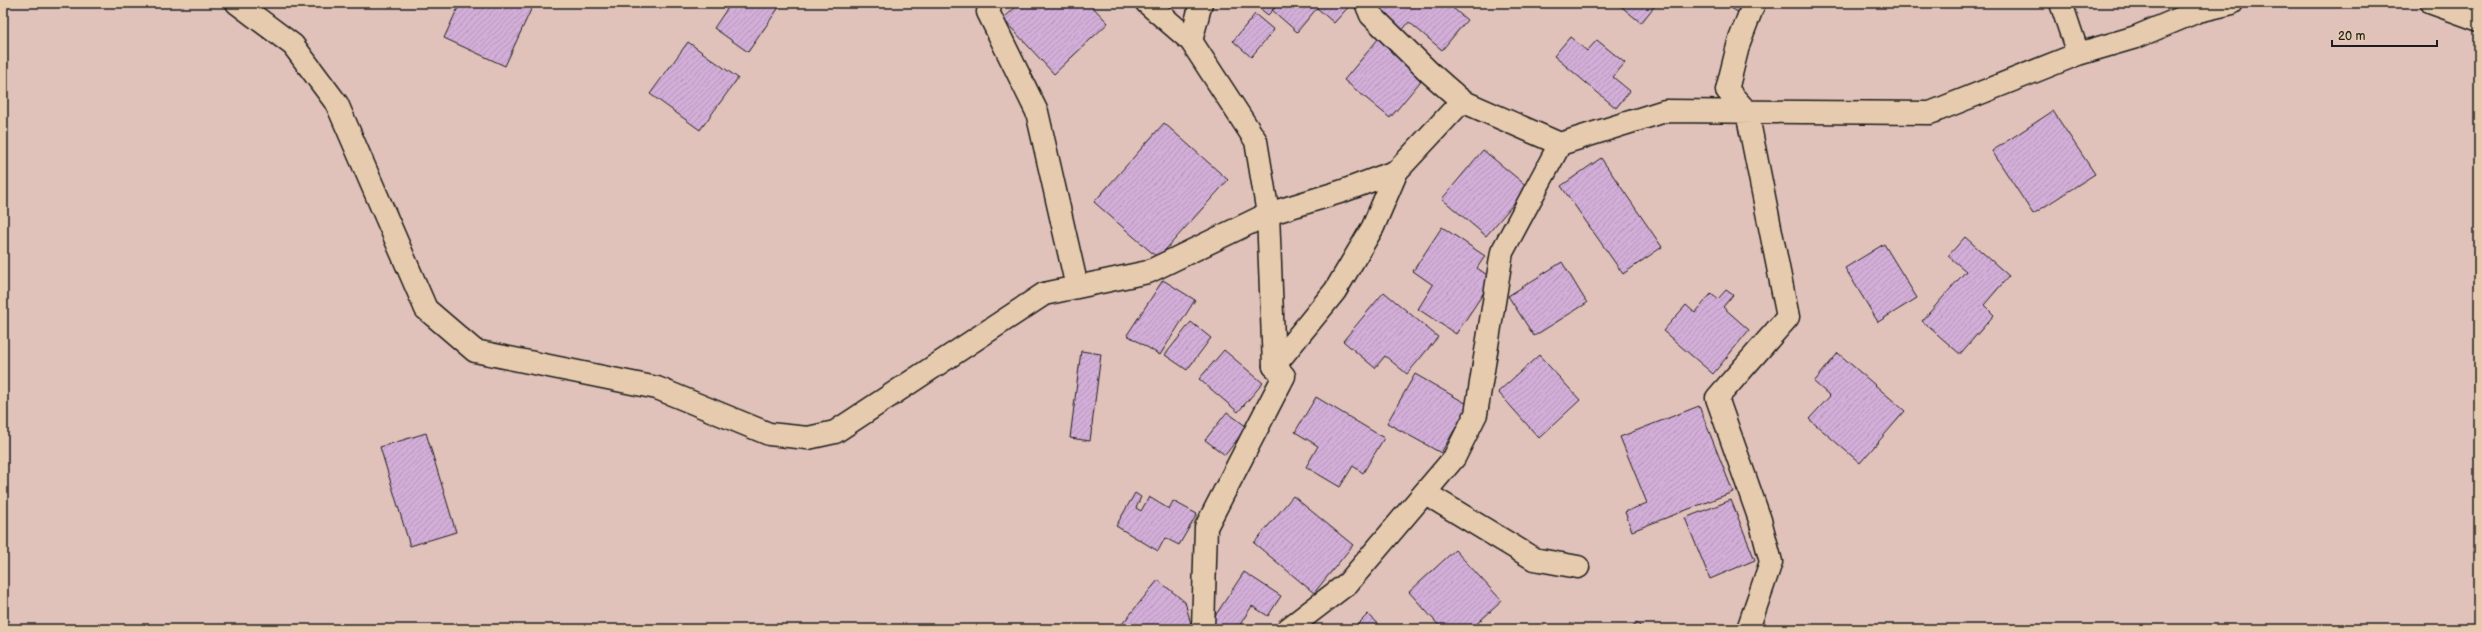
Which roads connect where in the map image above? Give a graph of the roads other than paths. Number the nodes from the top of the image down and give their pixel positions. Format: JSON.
{"nodes":[{"id":1,"x":237,"y":3,"type":"edge"},
{"id":2,"x":991,"y":3,"type":"edge"},
{"id":3,"x":1147,"y":3,"type":"edge"},
{"id":4,"x":1201,"y":3,"type":"edge"},
{"id":5,"x":1366,"y":3,"type":"edge"},
{"id":6,"x":1754,"y":3,"type":"edge"},
{"id":7,"x":2061,"y":3,"type":"edge"},
{"id":8,"x":2232,"y":3,"type":"edge"},
{"id":9,"x":2432,"y":3,"type":"edge"},
{"id":10,"x":2479,"y":20,"type":"edge"},
{"id":11,"x":1191,"y":41,"type":"junction"},
{"id":12,"x":2078,"y":54,"type":"junction"},
{"id":13,"x":1462,"y":101,"type":"junction"},
{"id":14,"x":1747,"y":112,"type":"junction"},
{"id":15,"x":1560,"y":144,"type":"junction"},
{"id":16,"x":1397,"y":171,"type":"junction"},
{"id":17,"x":1268,"y":214,"type":"junction"},
{"id":18,"x":1077,"y":287,"type":"junction"},
{"id":19,"x":1274,"y":366,"type":"junction"},
{"id":20,"x":1425,"y":493,"type":"junction"},
{"id":21,"x":1578,"y":567,"type":"dead end"},
{"id":22,"x":1203,"y":629,"type":"edge"},
{"id":23,"x":1288,"y":629,"type":"edge"},
{"id":24,"x":1748,"y":629,"type":"edge"}],
"edges":[{"from":1,"to":18,"type":"street"},
{"from":2,"to":18,"type":"street"},
{"from":3,"to":11,"type":"street"},
{"from":4,"to":11,"type":"street"},
{"from":5,"to":13,"type":"street"},
{"from":6,"to":14,"type":"street"},
{"from":7,"to":12,"type":"street"},
{"from":8,"to":12,"type":"street"},
{"from":9,"to":10,"type":"street"},
{"from":11,"to":17,"type":"street"},
{"from":12,"to":14,"type":"street"},
{"from":13,"to":15,"type":"street"},
{"from":13,"to":16,"type":"street"},
{"from":14,"to":15,"type":"street"},
{"from":14,"to":24,"type":"street"},
{"from":15,"to":20,"type":"street"},
{"from":16,"to":17,"type":"street"},
{"from":16,"to":19,"type":"street"},
{"from":17,"to":18,"type":"street"},
{"from":17,"to":19,"type":"street"},
{"from":19,"to":22,"type":"street"},
{"from":20,"to":21,"type":"street"},
{"from":20,"to":23,"type":"street"}]}
